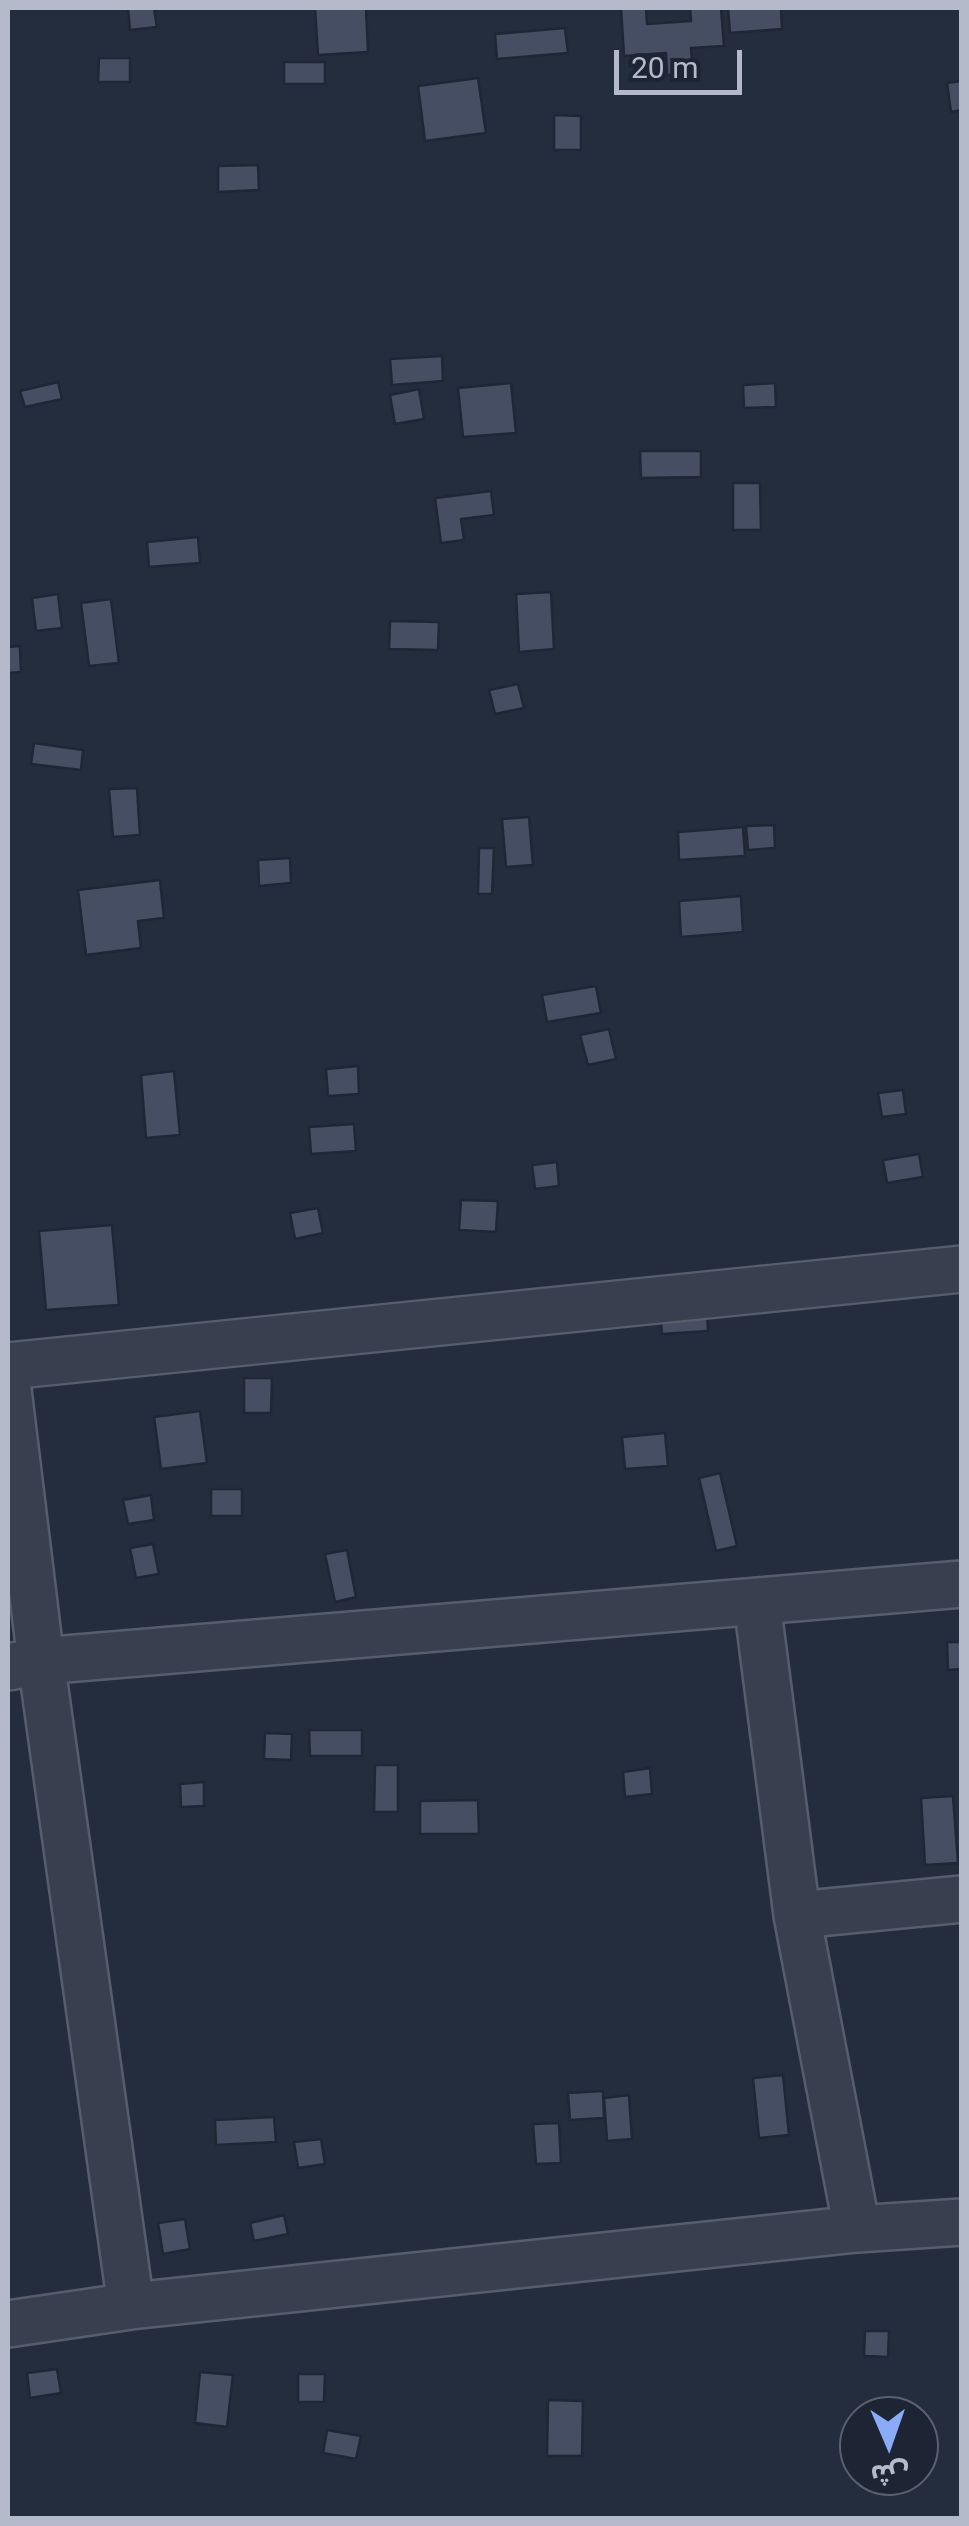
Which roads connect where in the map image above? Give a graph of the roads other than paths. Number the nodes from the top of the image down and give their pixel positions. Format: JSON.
{"nodes":[{"id":1,"x":962,"y":1269,"type":"edge"},
{"id":2,"x":8,"y":1366,"type":"edge"},
{"id":3,"x":8,"y":1390,"type":"edge"},
{"id":4,"x":962,"y":1584,"type":"edge"},
{"id":5,"x":756,"y":1603,"type":"junction"},
{"id":6,"x":24,"y":1664,"type":"edge"},
{"id":7,"x":962,"y":1899,"type":"edge"},
{"id":8,"x":797,"y":1915,"type":"junction"},
{"id":9,"x":962,"y":2222,"type":"edge"},
{"id":10,"x":857,"y":2229,"type":"junction"},
{"id":11,"x":131,"y":2306,"type":"junction"},
{"id":12,"x":8,"y":2324,"type":"edge"}],
"edges":[{"from":1,"to":2,"type":"street"},
{"from":3,"to":6,"type":"street"},
{"from":4,"to":5,"type":"street"},
{"from":5,"to":6,"type":"street"},
{"from":5,"to":8,"type":"street"},
{"from":6,"to":11,"type":"street"},
{"from":7,"to":8,"type":"street"},
{"from":8,"to":10,"type":"street"},
{"from":9,"to":10,"type":"street"},
{"from":10,"to":11,"type":"street"},
{"from":11,"to":12,"type":"street"}]}
